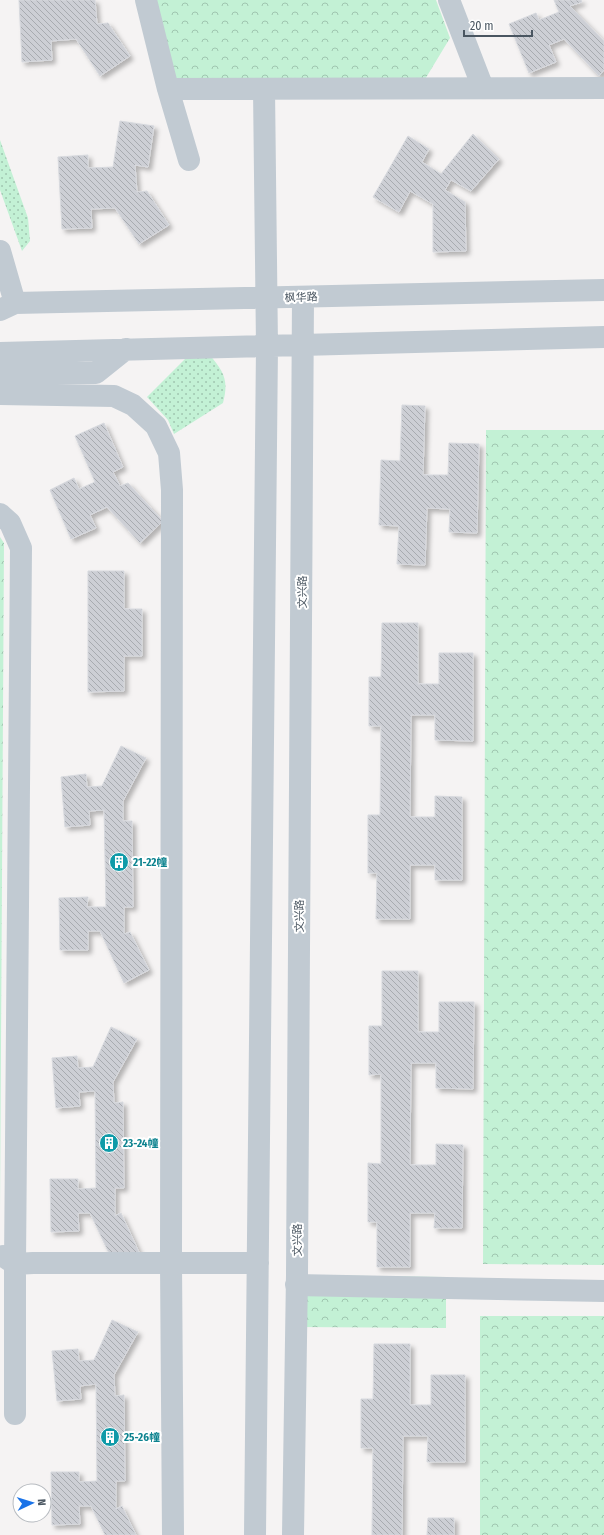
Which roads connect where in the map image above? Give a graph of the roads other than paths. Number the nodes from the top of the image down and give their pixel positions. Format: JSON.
{"nodes":[{"id":1,"x":146,"y":0,"type":"edge"},
{"id":2,"x":449,"y":0,"type":"edge"},
{"id":3,"x":483,"y":88,"type":"junction"},
{"id":4,"x":604,"y":88,"type":"edge"},
{"id":5,"x":168,"y":89,"type":"junction"},
{"id":6,"x":264,"y":89,"type":"junction"},
{"id":7,"x":189,"y":160,"type":"dead end"},
{"id":8,"x":0,"y":252,"type":"edge"},
{"id":9,"x":604,"y":290,"type":"edge"},
{"id":10,"x":303,"y":297,"type":"junction"},
{"id":11,"x":266,"y":298,"type":"junction"},
{"id":12,"x":7,"y":306,"type":"edge"},
{"id":13,"x":604,"y":337,"type":"edge"},
{"id":14,"x":303,"y":345,"type":"junction"},
{"id":15,"x":267,"y":346,"type":"junction"},
{"id":16,"x":126,"y":350,"type":"junction"},
{"id":17,"x":0,"y":353,"type":"edge"},
{"id":18,"x":0,"y":373,"type":"edge"},
{"id":19,"x":0,"y":394,"type":"edge"},
{"id":20,"x":0,"y":514,"type":"edge"},
{"id":21,"x":7,"y":1259,"type":"edge"},
{"id":22,"x":171,"y":1263,"type":"junction"},
{"id":23,"x":258,"y":1264,"type":"junction"},
{"id":24,"x":296,"y":1285,"type":"junction"},
{"id":25,"x":604,"y":1291,"type":"edge"},
{"id":26,"x":15,"y":1414,"type":"dead end"},
{"id":27,"x":173,"y":1535,"type":"edge"},
{"id":28,"x":255,"y":1535,"type":"edge"},
{"id":29,"x":293,"y":1535,"type":"edge"}],
"edges":[{"from":1,"to":5,"type":"street"},
{"from":2,"to":3,"type":"street"},
{"from":3,"to":4,"type":"street"},
{"from":3,"to":6,"type":"street"},
{"from":5,"to":6,"type":"street"},
{"from":5,"to":7,"type":"street"},
{"from":6,"to":11,"type":"street"},
{"from":8,"to":12,"type":"street"},
{"from":9,"to":10,"type":"street","name":"枫华路"},
{"from":10,"to":11,"type":"street","name":"枫华路"},
{"from":10,"to":14,"type":"street","name":"文兴路"},
{"from":11,"to":12,"type":"street","name":"枫华路"},
{"from":11,"to":15,"type":"street"},
{"from":13,"to":14,"type":"street"},
{"from":14,"to":15,"type":"street"},
{"from":14,"to":24,"type":"street","name":"文兴路"},
{"from":15,"to":16,"type":"street"},
{"from":15,"to":23,"type":"street"},
{"from":16,"to":17,"type":"street"},
{"from":16,"to":18,"type":"street"},
{"from":19,"to":22,"type":"street"},
{"from":20,"to":21,"type":"street"},
{"from":21,"to":22,"type":"street"},
{"from":21,"to":26,"type":"street"},
{"from":22,"to":23,"type":"street"},
{"from":22,"to":27,"type":"street"},
{"from":23,"to":28,"type":"street"},
{"from":24,"to":25,"type":"street"},
{"from":24,"to":29,"type":"street","name":"文兴路"}]}
